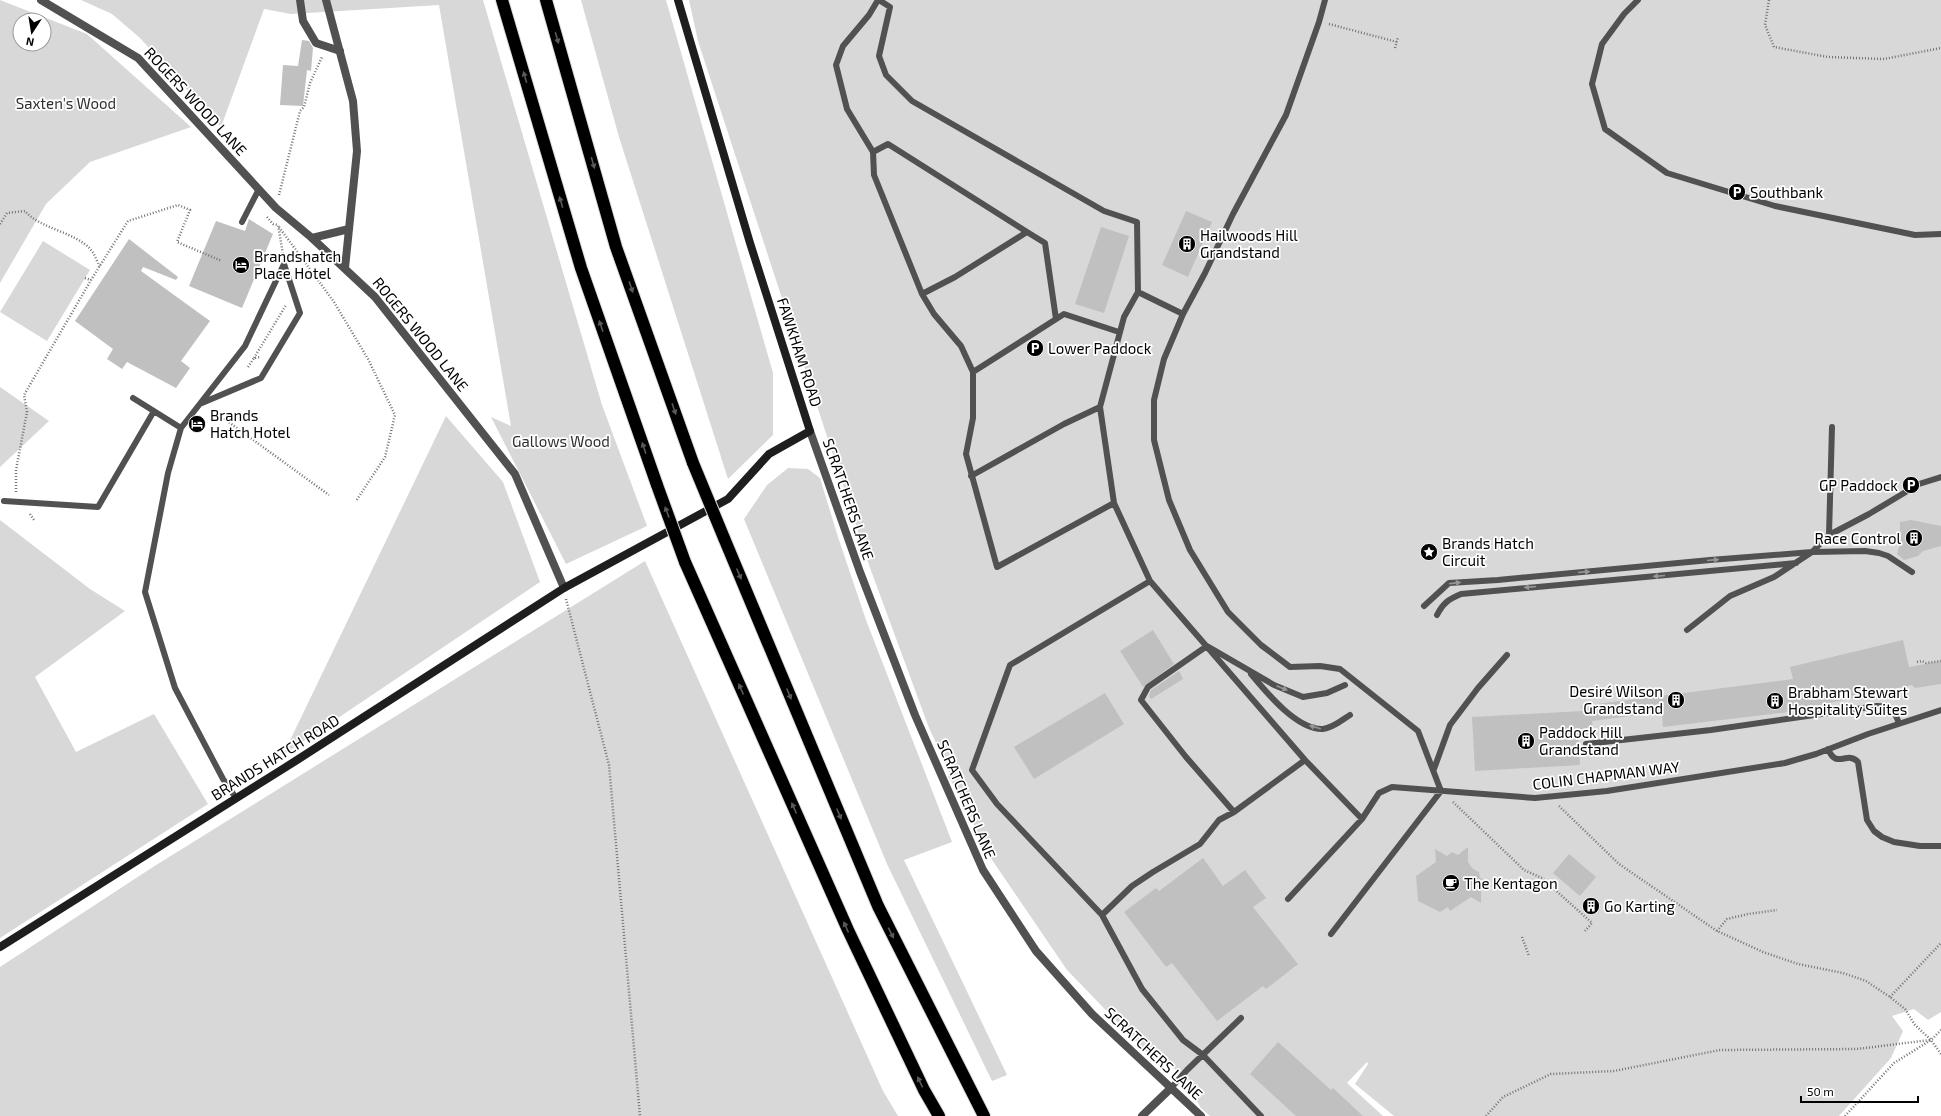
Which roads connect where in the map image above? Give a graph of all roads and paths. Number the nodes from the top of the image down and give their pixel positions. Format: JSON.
{"nodes":[{"id":1,"x":41,"y":0,"type":"edge"},
{"id":2,"x":300,"y":0,"type":"edge"},
{"id":3,"x":326,"y":0,"type":"edge"},
{"id":4,"x":502,"y":0,"type":"edge"},
{"id":5,"x":546,"y":0,"type":"edge"},
{"id":6,"x":678,"y":0,"type":"edge"},
{"id":7,"x":879,"y":0,"type":"edge"},
{"id":8,"x":1325,"y":0,"type":"edge"},
{"id":9,"x":1638,"y":0,"type":"edge"},
{"id":10,"x":1769,"y":0,"type":"edge"},
{"id":11,"x":1335,"y":25,"type":"dead end"},
{"id":12,"x":1398,"y":37,"type":"dead end"},
{"id":13,"x":1397,"y":42,"type":"junction"},
{"id":14,"x":327,"y":47,"type":"junction"},
{"id":15,"x":1395,"y":48,"type":"dead end"},
{"id":16,"x":1941,"y":48,"type":"edge"},
{"id":17,"x":340,"y":51,"type":"junction"},
{"id":18,"x":873,"y":152,"type":"junction"},
{"id":19,"x":259,"y":189,"type":"junction"},
{"id":20,"x":253,"y":201,"type":"junction"},
{"id":21,"x":276,"y":208,"type":"junction"},
{"id":22,"x":242,"y":222,"type":"dead end"},
{"id":23,"x":0,"y":224,"type":"edge"},
{"id":24,"x":278,"y":225,"type":"junction"},
{"id":25,"x":349,"y":229,"type":"junction"},
{"id":26,"x":1027,"y":232,"type":"junction"},
{"id":27,"x":1941,"y":234,"type":"edge"},
{"id":28,"x":312,"y":238,"type":"junction"},
{"id":29,"x":222,"y":261,"type":"dead end"},
{"id":30,"x":284,"y":264,"type":"junction"},
{"id":31,"x":100,"y":267,"type":"junction"},
{"id":32,"x":345,"y":268,"type":"junction"},
{"id":33,"x":85,"y":278,"type":"dead end"},
{"id":34,"x":91,"y":280,"type":"junction"},
{"id":35,"x":1138,"y":292,"type":"junction"},
{"id":36,"x":922,"y":294,"type":"junction"},
{"id":37,"x":288,"y":308,"type":"dead end"},
{"id":38,"x":1183,"y":314,"type":"junction"},
{"id":39,"x":1056,"y":319,"type":"junction"},
{"id":40,"x":1119,"y":332,"type":"junction"},
{"id":41,"x":264,"y":351,"type":"dead end"},
{"id":42,"x":254,"y":358,"type":"junction"},
{"id":43,"x":248,"y":367,"type":"dead end"},
{"id":44,"x":973,"y":372,"type":"junction"},
{"id":45,"x":133,"y":398,"type":"dead end"},
{"id":46,"x":202,"y":403,"type":"junction"},
{"id":47,"x":1100,"y":406,"type":"junction"},
{"id":48,"x":154,"y":411,"type":"junction"},
{"id":49,"x":1832,"y":427,"type":"dead end"},
{"id":50,"x":181,"y":428,"type":"junction"},
{"id":51,"x":810,"y":430,"type":"junction"},
{"id":52,"x":971,"y":476,"type":"junction"},
{"id":53,"x":1941,"y":477,"type":"edge"},
{"id":54,"x":329,"y":495,"type":"dead end"},
{"id":55,"x":356,"y":501,"type":"dead end"},
{"id":56,"x":4,"y":502,"type":"dead end"},
{"id":57,"x":23,"y":503,"type":"junction"},
{"id":58,"x":1114,"y":503,"type":"junction"},
{"id":59,"x":34,"y":520,"type":"dead end"},
{"id":60,"x":1829,"y":535,"type":"junction"},
{"id":61,"x":1812,"y":552,"type":"junction"},
{"id":62,"x":1796,"y":563,"type":"junction"},
{"id":63,"x":1912,"y":572,"type":"dead end"},
{"id":64,"x":1150,"y":581,"type":"junction"},
{"id":65,"x":564,"y":588,"type":"junction"},
{"id":66,"x":1424,"y":606,"type":"dead end"},
{"id":67,"x":1437,"y":615,"type":"dead end"},
{"id":68,"x":1687,"y":630,"type":"dead end"},
{"id":69,"x":1206,"y":646,"type":"junction"},
{"id":70,"x":1507,"y":655,"type":"dead end"},
{"id":71,"x":1941,"y":661,"type":"edge"},
{"id":72,"x":1917,"y":662,"type":"dead end"},
{"id":73,"x":1247,"y":670,"type":"junction"},
{"id":74,"x":1345,"y":685,"type":"dead end"},
{"id":75,"x":1941,"y":710,"type":"edge"},
{"id":76,"x":1350,"y":715,"type":"dead end"},
{"id":77,"x":1899,"y":723,"type":"junction"},
{"id":78,"x":1586,"y":744,"type":"dead end"},
{"id":79,"x":1828,"y":749,"type":"junction"},
{"id":80,"x":1304,"y":760,"type":"junction"},
{"id":81,"x":1434,"y":769,"type":"junction"},
{"id":82,"x":1441,"y":791,"type":"junction"},
{"id":83,"x":1550,"y":797,"type":"junction"},
{"id":84,"x":236,"y":798,"type":"junction"},
{"id":85,"x":1234,"y":812,"type":"junction"},
{"id":86,"x":1362,"y":819,"type":"junction"},
{"id":87,"x":1941,"y":846,"type":"edge"},
{"id":88,"x":1288,"y":899,"type":"dead end"},
{"id":89,"x":1777,"y":910,"type":"dead end"},
{"id":90,"x":1102,"y":915,"type":"junction"},
{"id":91,"x":1585,"y":931,"type":"dead end"},
{"id":92,"x":1717,"y":931,"type":"junction"},
{"id":93,"x":1331,"y":934,"type":"dead end"},
{"id":94,"x":1522,"y":937,"type":"dead end"},
{"id":95,"x":1941,"y":943,"type":"edge"},
{"id":96,"x":0,"y":947,"type":"edge"},
{"id":97,"x":1529,"y":956,"type":"dead end"},
{"id":98,"x":1890,"y":997,"type":"junction"},
{"id":99,"x":1241,"y":1018,"type":"dead end"},
{"id":100,"x":1941,"y":1030,"type":"edge"},
{"id":101,"x":1931,"y":1040,"type":"junction"},
{"id":102,"x":1941,"y":1054,"type":"edge"},
{"id":103,"x":1203,"y":1055,"type":"junction"},
{"id":104,"x":1171,"y":1088,"type":"junction"},
{"id":105,"x":640,"y":1116,"type":"edge"},
{"id":106,"x":939,"y":1116,"type":"edge"},
{"id":107,"x":984,"y":1116,"type":"edge"},
{"id":108,"x":1142,"y":1116,"type":"edge"},
{"id":109,"x":1201,"y":1116,"type":"edge"},
{"id":110,"x":1261,"y":1116,"type":"edge"},
{"id":111,"x":1486,"y":1116,"type":"edge"},
{"id":112,"x":1845,"y":1116,"type":"edge"}],
"edges":[{"from":1,"to":19,"type":"street","name":"ROGERS WOOD LANE"},
{"from":2,"to":14,"type":"street"},
{"from":3,"to":17,"type":"street"},
{"from":106,"to":4,"type":"highway","one_way":true,"bridge":true},
{"from":5,"to":107,"type":"highway","one_way":true,"bridge":true},
{"from":6,"to":51,"type":"street","name":"FAWKHAM ROAD"},
{"from":7,"to":18,"type":"lane"},
{"from":7,"to":35,"type":"lane"},
{"from":8,"to":38,"type":"lane"},
{"from":9,"to":27,"type":"lane"},
{"from":10,"to":16,"type":"path"},
{"from":11,"to":13,"type":"path"},
{"from":12,"to":13,"type":"path"},
{"from":13,"to":15,"type":"path"},
{"from":14,"to":17,"type":"street"},
{"from":14,"to":21,"type":"path"},
{"from":17,"to":25,"type":"street"},
{"from":18,"to":26,"type":"lane"},
{"from":18,"to":36,"type":"lane"},
{"from":19,"to":20,"type":"lane"},
{"from":19,"to":21,"type":"street","name":"ROGERS WOOD LANE"},
{"from":20,"to":22,"type":"lane"},
{"from":20,"to":24,"type":"path"},
{"from":21,"to":28,"type":"street","name":"ROGERS WOOD LANE"},
{"from":23,"to":31,"type":"path"},
{"from":24,"to":30,"type":"path"},
{"from":24,"to":55,"type":"path"},
{"from":25,"to":28,"type":"street"},
{"from":25,"to":32,"type":"street"},
{"from":26,"to":36,"type":"lane"},
{"from":26,"to":39,"type":"lane"},
{"from":28,"to":32,"type":"street","name":"ROGERS WOOD LANE"},
{"from":29,"to":31,"type":"path"},
{"from":30,"to":46,"type":"lane"},
{"from":30,"to":46,"type":"lane"},
{"from":31,"to":34,"type":"path"},
{"from":32,"to":65,"type":"street","name":"ROGERS WOOD LANE"},
{"from":33,"to":34,"type":"path"},
{"from":34,"to":57,"type":"path"},
{"from":35,"to":38,"type":"lane"},
{"from":35,"to":40,"type":"lane"},
{"from":36,"to":44,"type":"lane"},
{"from":37,"to":42,"type":"path"},
{"from":38,"to":81,"type":"lane"},
{"from":39,"to":40,"type":"lane"},
{"from":39,"to":44,"type":"lane"},
{"from":40,"to":47,"type":"lane"},
{"from":41,"to":42,"type":"path"},
{"from":42,"to":43,"type":"path"},
{"from":44,"to":52,"type":"lane"},
{"from":45,"to":48,"type":"lane"},
{"from":46,"to":50,"type":"lane"},
{"from":46,"to":54,"type":"path"},
{"from":47,"to":52,"type":"lane"},
{"from":47,"to":58,"type":"lane"},
{"from":48,"to":50,"type":"lane"},
{"from":48,"to":57,"type":"lane"},
{"from":49,"to":60,"type":"lane"},
{"from":50,"to":84,"type":"lane"},
{"from":51,"to":65,"type":"street","name":"FAWKHAM ROAD"},
{"from":51,"to":104,"type":"street","name":"SCRATCHERS LANE"},
{"from":52,"to":58,"type":"lane"},
{"from":53,"to":60,"type":"lane"},
{"from":56,"to":57,"type":"lane"},
{"from":57,"to":59,"type":"path"},
{"from":58,"to":64,"type":"lane"},
{"from":60,"to":61,"type":"lane"},
{"from":61,"to":62,"type":"lane"},
{"from":61,"to":63,"type":"lane"},
{"from":66,"to":61,"type":"lane","one_way":true},
{"from":62,"to":67,"type":"lane","one_way":true},
{"from":62,"to":68,"type":"lane"},
{"from":64,"to":69,"type":"lane"},
{"from":64,"to":90,"type":"lane"},
{"from":65,"to":84,"type":"street","name":"BRANDS HATCH ROAD"},
{"from":65,"to":105,"type":"path"},
{"from":69,"to":73,"type":"lane"},
{"from":69,"to":80,"type":"lane"},
{"from":69,"to":85,"type":"lane"},
{"from":70,"to":81,"type":"lane"},
{"from":71,"to":72,"type":"path"},
{"from":73,"to":74,"type":"lane","one_way":true},
{"from":76,"to":73,"type":"lane","one_way":true},
{"from":75,"to":77,"type":"lane","name":"COLIN CHAPMAN WAY"},
{"from":77,"to":78,"type":"lane"},
{"from":77,"to":79,"type":"lane","name":"COLIN CHAPMAN WAY"},
{"from":79,"to":83,"type":"lane","name":"COLIN CHAPMAN WAY"},
{"from":79,"to":87,"type":"lane"},
{"from":80,"to":85,"type":"lane"},
{"from":80,"to":86,"type":"lane"},
{"from":81,"to":82,"type":"lane"},
{"from":82,"to":83,"type":"lane","name":"COLIN CHAPMAN WAY"},
{"from":82,"to":86,"type":"lane","name":"COLIN CHAPMAN WAY"},
{"from":82,"to":91,"type":"path"},
{"from":82,"to":93,"type":"lane"},
{"from":83,"to":92,"type":"path"},
{"from":84,"to":96,"type":"street","name":"BRANDS HATCH ROAD"},
{"from":85,"to":90,"type":"lane"},
{"from":86,"to":88,"type":"lane","name":"COLIN CHAPMAN WAY"},
{"from":89,"to":92,"type":"path"},
{"from":90,"to":103,"type":"lane"},
{"from":92,"to":98,"type":"path"},
{"from":94,"to":97,"type":"path"},
{"from":95,"to":98,"type":"path"},
{"from":98,"to":101,"type":"path"},
{"from":99,"to":103,"type":"lane"},
{"from":100,"to":101,"type":"path"},
{"from":101,"to":102,"type":"path"},
{"from":101,"to":111,"type":"path"},
{"from":101,"to":112,"type":"path"},
{"from":103,"to":104,"type":"lane"},
{"from":103,"to":110,"type":"lane"},
{"from":104,"to":108,"type":"street"},
{"from":104,"to":109,"type":"street","name":"SCRATCHERS LANE"}]}
